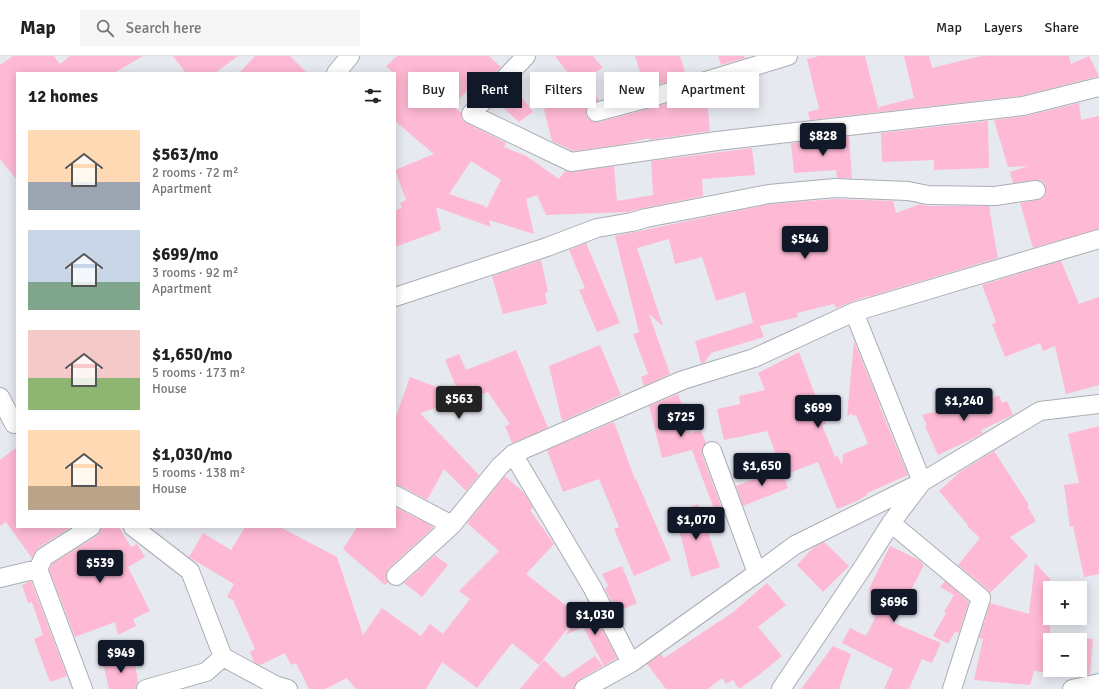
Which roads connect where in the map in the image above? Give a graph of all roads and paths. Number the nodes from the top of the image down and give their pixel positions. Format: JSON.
{"nodes":[{"id":1,"x":350,"y":56,"type":"edge"},
{"id":2,"x":526,"y":56,"type":"edge"},
{"id":3,"x":788,"y":56,"type":"edge"},
{"id":4,"x":337,"y":72,"type":"edge"},
{"id":5,"x":1099,"y":88,"type":"edge"},
{"id":6,"x":596,"y":112,"type":"dead end"},
{"id":7,"x":1036,"y":190,"type":"dead end"},
{"id":8,"x":1099,"y":239,"type":"edge"},
{"id":9,"x":396,"y":297,"type":"edge"},
{"id":10,"x":854,"y":312,"type":"junction"},
{"id":11,"x":0,"y":397,"type":"edge"},
{"id":12,"x":1099,"y":404,"type":"edge"},
{"id":13,"x":10,"y":425,"type":"edge"},
{"id":14,"x":712,"y":451,"type":"dead end"},
{"id":15,"x":512,"y":454,"type":"junction"},
{"id":16,"x":922,"y":482,"type":"junction"},
{"id":17,"x":396,"y":497,"type":"edge"},
{"id":18,"x":891,"y":523,"type":"junction"},
{"id":19,"x":452,"y":525,"type":"junction"},
{"id":20,"x":89,"y":528,"type":"edge"},
{"id":21,"x":134,"y":528,"type":"edge"},
{"id":22,"x":38,"y":569,"type":"junction"},
{"id":23,"x":757,"y":573,"type":"junction"},
{"id":24,"x":396,"y":576,"type":"dead end"},
{"id":25,"x":0,"y":578,"type":"edge"},
{"id":26,"x":224,"y":657,"type":"junction"},
{"id":27,"x":631,"y":663,"type":"junction"},
{"id":28,"x":1099,"y":683,"type":"edge"},
{"id":29,"x":83,"y":689,"type":"edge"},
{"id":30,"x":146,"y":689,"type":"edge"},
{"id":31,"x":288,"y":689,"type":"edge"},
{"id":32,"x":584,"y":689,"type":"edge"},
{"id":33,"x":781,"y":689,"type":"edge"},
{"id":34,"x":952,"y":689,"type":"edge"},
{"id":35,"x":1072,"y":689,"type":"edge"}],
"edges":[{"from":1,"to":4,"type":"street"},
{"from":2,"to":5,"type":"street"},
{"from":3,"to":6,"type":"street"},
{"from":7,"to":9,"type":"street"},
{"from":8,"to":10,"type":"street"},
{"from":10,"to":15,"type":"street"},
{"from":10,"to":16,"type":"street"},
{"from":11,"to":13,"type":"street"},
{"from":12,"to":16,"type":"street"},
{"from":14,"to":23,"type":"street"},
{"from":15,"to":19,"type":"street"},
{"from":15,"to":27,"type":"street"},
{"from":16,"to":18,"type":"street"},
{"from":16,"to":23,"type":"street"},
{"from":17,"to":19,"type":"street"},
{"from":18,"to":33,"type":"street"},
{"from":18,"to":34,"type":"street"},
{"from":19,"to":24,"type":"street"},
{"from":20,"to":22,"type":"street"},
{"from":21,"to":26,"type":"street"},
{"from":22,"to":25,"type":"street"},
{"from":22,"to":29,"type":"street"},
{"from":23,"to":27,"type":"street"},
{"from":26,"to":30,"type":"street"},
{"from":26,"to":31,"type":"street"},
{"from":27,"to":32,"type":"street"},
{"from":28,"to":35,"type":"street"}]}
